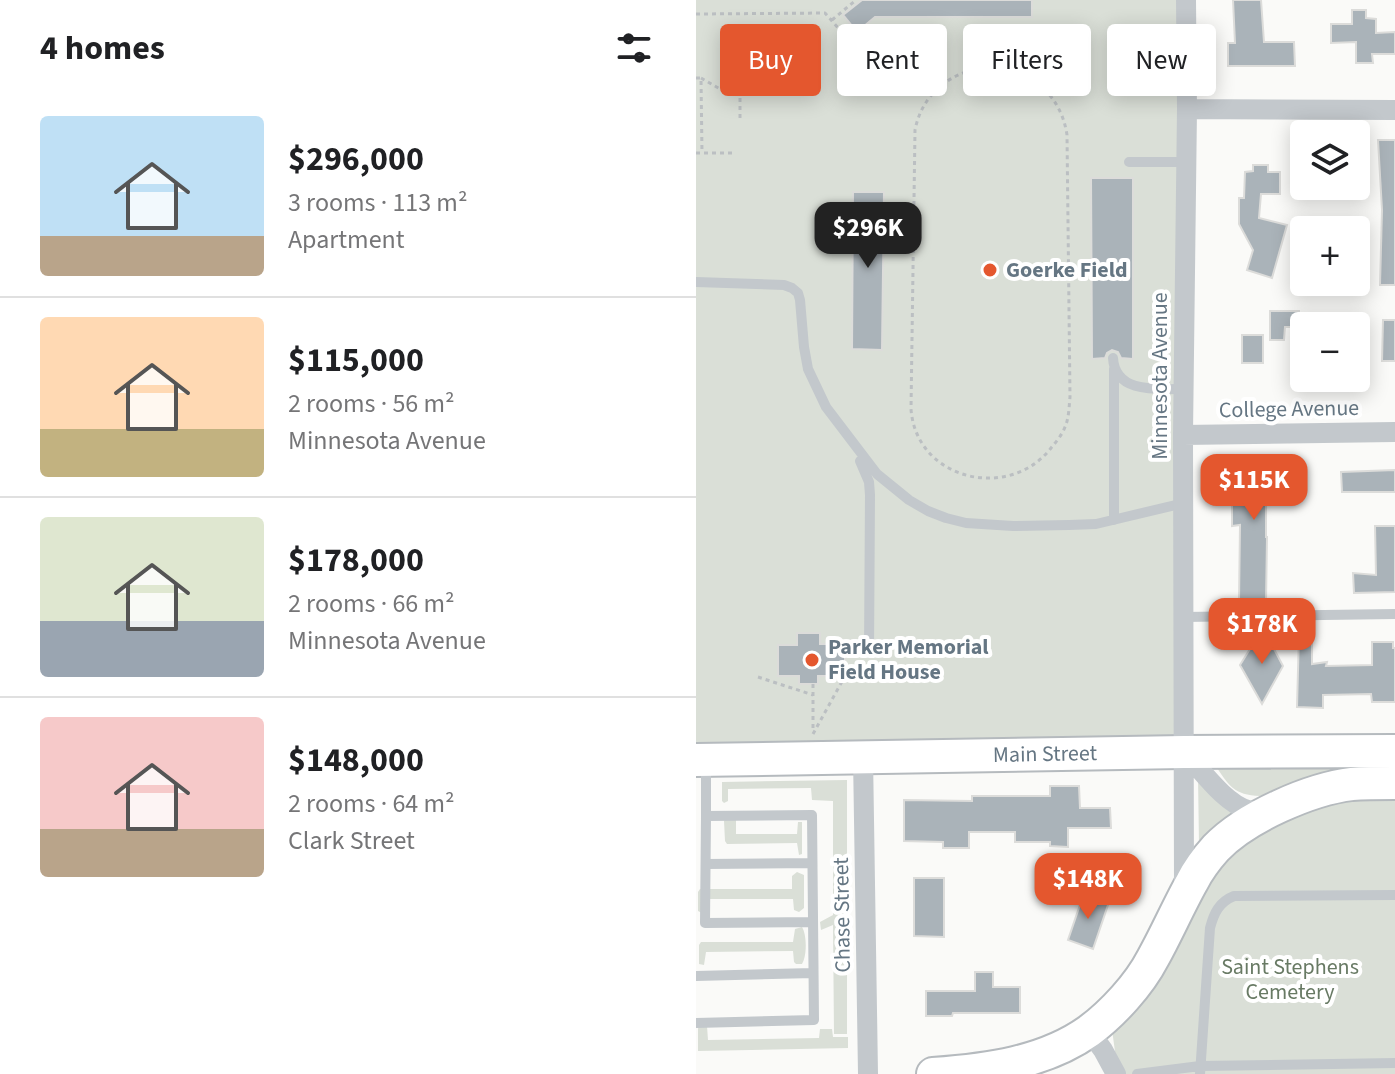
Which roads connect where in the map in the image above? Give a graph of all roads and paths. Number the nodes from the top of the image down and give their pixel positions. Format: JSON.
{"nodes":[{"id":1,"x":856,"y":0,"type":"edge"},
{"id":2,"x":1186,"y":0,"type":"edge"},
{"id":3,"x":696,"y":14,"type":"edge"},
{"id":4,"x":832,"y":20,"type":"junction"},
{"id":5,"x":837,"y":26,"type":"edge"},
{"id":6,"x":698,"y":78,"type":"edge"},
{"id":7,"x":1187,"y":109,"type":"junction"},
{"id":8,"x":1395,"y":110,"type":"edge"},
{"id":9,"x":740,"y":120,"type":"dead end"},
{"id":10,"x":696,"y":153,"type":"edge"},
{"id":11,"x":702,"y":153,"type":"junction"},
{"id":12,"x":732,"y":153,"type":"dead end"},
{"id":13,"x":1129,"y":162,"type":"dead end"},
{"id":14,"x":1186,"y":162,"type":"junction"},
{"id":15,"x":696,"y":282,"type":"edge"},
{"id":16,"x":1184,"y":389,"type":"junction"},
{"id":17,"x":912,"y":422,"type":"joint"},
{"id":18,"x":1395,"y":432,"type":"edge"},
{"id":19,"x":1183,"y":435,"type":"junction"},
{"id":20,"x":850,"y":439,"type":"junction"},
{"id":21,"x":1184,"y":503,"type":"junction"},
{"id":22,"x":1114,"y":520,"type":"junction"},
{"id":23,"x":1395,"y":614,"type":"edge"},
{"id":24,"x":1184,"y":617,"type":"junction"},
{"id":25,"x":869,"y":653,"type":"dead end"},
{"id":26,"x":845,"y":676,"type":"dead end"},
{"id":27,"x":758,"y":677,"type":"dead end"},
{"id":28,"x":813,"y":684,"type":"dead end"},
{"id":29,"x":813,"y":695,"type":"junction"},
{"id":30,"x":1395,"y":751,"type":"edge"},
{"id":31,"x":1184,"y":752,"type":"junction"},
{"id":32,"x":863,"y":756,"type":"junction"},
{"id":33,"x":701,"y":760,"type":"edge"},
{"id":34,"x":1395,"y":783,"type":"edge"},
{"id":35,"x":1267,"y":813,"type":"junction"},
{"id":36,"x":706,"y":816,"type":"junction"},
{"id":37,"x":812,"y":863,"type":"junction"},
{"id":38,"x":701,"y":864,"type":"edge"},
{"id":39,"x":1395,"y":895,"type":"edge"},
{"id":40,"x":1185,"y":896,"type":"junction"},
{"id":41,"x":812,"y":922,"type":"junction"},
{"id":42,"x":701,"y":923,"type":"edge"},
{"id":43,"x":813,"y":973,"type":"junction"},
{"id":44,"x":696,"y":976,"type":"edge"},
{"id":45,"x":696,"y":1023,"type":"edge"},
{"id":46,"x":1089,"y":1031,"type":"junction"},
{"id":47,"x":1395,"y":1063,"type":"edge"},
{"id":48,"x":1200,"y":1070,"type":"edge"},
{"id":49,"x":868,"y":1074,"type":"edge"},
{"id":50,"x":933,"y":1074,"type":"edge"},
{"id":51,"x":1116,"y":1074,"type":"edge"},
{"id":52,"x":1137,"y":1074,"type":"edge"}],
"edges":[{"from":1,"to":4,"type":"path"},
{"from":2,"to":7,"type":"street","name":"Minnesota Avenue"},
{"from":3,"to":4,"type":"path"},
{"from":4,"to":5,"type":"path"},
{"from":6,"to":9,"type":"path"},
{"from":6,"to":11,"type":"path"},
{"from":7,"to":8,"type":"street"},
{"from":7,"to":14,"type":"street","name":"Minnesota Avenue"},
{"from":10,"to":11,"type":"path"},
{"from":11,"to":12,"type":"path"},
{"from":13,"to":14,"type":"lane"},
{"from":14,"to":16,"type":"street","name":"Minnesota Avenue"},
{"from":15,"to":20,"type":"lane"},
{"from":16,"to":19,"type":"street","name":"Minnesota Avenue"},
{"from":16,"to":22,"type":"lane"},
{"from":17,"to":17,"type":"path"},
{"from":18,"to":19,"type":"street","name":"College Avenue"},
{"from":19,"to":21,"type":"street","name":"Minnesota Avenue"},
{"from":20,"to":22,"type":"lane"},
{"from":20,"to":25,"type":"lane"},
{"from":21,"to":22,"type":"lane"},
{"from":21,"to":24,"type":"street","name":"Minnesota Avenue"},
{"from":23,"to":24,"type":"lane"},
{"from":24,"to":31,"type":"street","name":"Minnesota Avenue"},
{"from":26,"to":29,"type":"path"},
{"from":27,"to":29,"type":"path"},
{"from":28,"to":29,"type":"path"},
{"from":30,"to":31,"type":"main road","name":"Main Street"},
{"from":31,"to":32,"type":"main road","name":"Main Street"},
{"from":31,"to":35,"type":"street"},
{"from":31,"to":40,"type":"street","name":"Minnesota Avenue"},
{"from":32,"to":33,"type":"main road","name":"Main Street"},
{"from":32,"to":49,"type":"street","name":"Chase Street"},
{"from":33,"to":36,"type":"lane"},
{"from":34,"to":35,"type":"main road"},
{"from":35,"to":40,"type":"main road"},
{"from":36,"to":37,"type":"lane"},
{"from":36,"to":38,"type":"lane"},
{"from":37,"to":38,"type":"lane"},
{"from":37,"to":41,"type":"lane"},
{"from":38,"to":42,"type":"lane"},
{"from":39,"to":48,"type":"lane"},
{"from":40,"to":46,"type":"main road"},
{"from":41,"to":42,"type":"lane"},
{"from":41,"to":43,"type":"lane"},
{"from":43,"to":44,"type":"lane"},
{"from":43,"to":45,"type":"lane"},
{"from":46,"to":50,"type":"main road"},
{"from":46,"to":51,"type":"street"},
{"from":47,"to":48,"type":"lane"},
{"from":48,"to":52,"type":"lane"}]}
